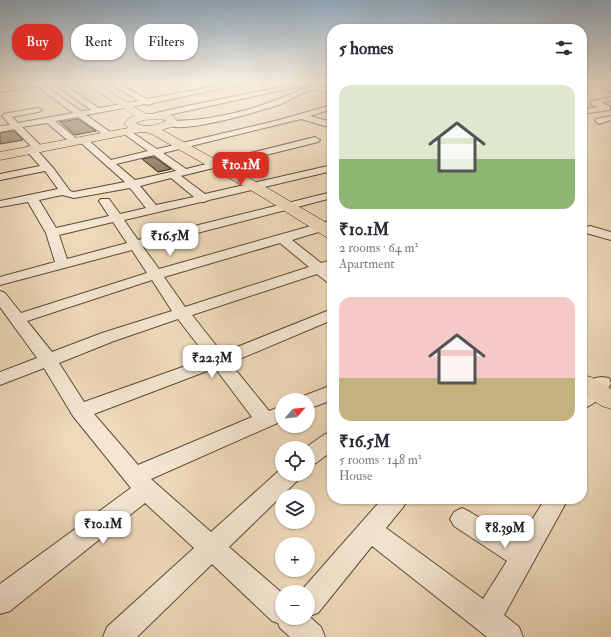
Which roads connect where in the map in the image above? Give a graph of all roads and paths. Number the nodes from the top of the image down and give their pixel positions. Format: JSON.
{"nodes":[{"id":1,"x":2,"y":112,"type":"edge"},
{"id":2,"x":28,"y":112,"type":"edge"},
{"id":3,"x":75,"y":112,"type":"edge"},
{"id":4,"x":89,"y":112,"type":"edge"},
{"id":5,"x":130,"y":112,"type":"edge"},
{"id":6,"x":167,"y":112,"type":"edge"},
{"id":7,"x":247,"y":112,"type":"edge"},
{"id":8,"x":316,"y":112,"type":"edge"},
{"id":9,"x":78,"y":114,"type":"junction"},
{"id":10,"x":6,"y":116,"type":"junction"},
{"id":11,"x":301,"y":116,"type":"junction"},
{"id":12,"x":611,"y":118,"type":"edge"},
{"id":13,"x":47,"y":119,"type":"junction"},
{"id":14,"x":214,"y":119,"type":"junction"},
{"id":15,"x":599,"y":121,"type":"dead end"},
{"id":16,"x":147,"y":124,"type":"junction"},
{"id":17,"x":327,"y":124,"type":"edge"},
{"id":18,"x":14,"y":126,"type":"junction"},
{"id":19,"x":0,"y":129,"type":"edge"},
{"id":20,"x":238,"y":132,"type":"junction"},
{"id":21,"x":107,"y":134,"type":"junction"},
{"id":22,"x":315,"y":140,"type":"dead end"},
{"id":23,"x":79,"y":141,"type":"junction"},
{"id":24,"x":188,"y":145,"type":"junction"},
{"id":25,"x":33,"y":149,"type":"junction"},
{"id":26,"x":272,"y":149,"type":"junction"},
{"id":27,"x":156,"y":152,"type":"junction"},
{"id":28,"x":0,"y":155,"type":"edge"},
{"id":29,"x":109,"y":163,"type":"junction"},
{"id":30,"x":220,"y":163,"type":"junction"},
{"id":31,"x":47,"y":168,"type":"junction"},
{"id":32,"x":327,"y":169,"type":"edge"},
{"id":33,"x":184,"y":172,"type":"junction"},
{"id":34,"x":173,"y":175,"type":"junction"},
{"id":35,"x":0,"y":177,"type":"edge"},
{"id":36,"x":133,"y":184,"type":"junction"},
{"id":37,"x":260,"y":186,"type":"junction"},
{"id":38,"x":64,"y":190,"type":"junction"},
{"id":39,"x":327,"y":196,"type":"edge"},
{"id":40,"x":32,"y":198,"type":"junction"},
{"id":41,"x":204,"y":199,"type":"junction"},
{"id":42,"x":16,"y":201,"type":"junction"},
{"id":43,"x":105,"y":201,"type":"dead end"},
{"id":44,"x":0,"y":204,"type":"edge"},
{"id":45,"x":292,"y":205,"type":"junction"},
{"id":46,"x":154,"y":210,"type":"junction"},
{"id":47,"x":118,"y":218,"type":"junction"},
{"id":48,"x":327,"y":225,"type":"edge"},
{"id":49,"x":327,"y":228,"type":"edge"},
{"id":50,"x":590,"y":230,"type":"dead end"},
{"id":51,"x":52,"y":233,"type":"junction"},
{"id":52,"x":611,"y":236,"type":"edge"},
{"id":53,"x":283,"y":239,"type":"junction"},
{"id":54,"x":135,"y":244,"type":"junction"},
{"id":55,"x":62,"y":263,"type":"junction"},
{"id":56,"x":325,"y":266,"type":"edge"},
{"id":57,"x":154,"y":275,"type":"junction"},
{"id":58,"x":0,"y":281,"type":"edge"},
{"id":59,"x":0,"y":296,"type":"edge"},
{"id":60,"x":181,"y":312,"type":"junction"},
{"id":61,"x":327,"y":316,"type":"edge"},
{"id":62,"x":17,"y":319,"type":"junction"},
{"id":63,"x":48,"y":360,"type":"junction"},
{"id":64,"x":220,"y":360,"type":"junction"},
{"id":65,"x":0,"y":379,"type":"edge"},
{"id":66,"x":327,"y":394,"type":"edge"},
{"id":67,"x":315,"y":399,"type":"edge"},
{"id":68,"x":80,"y":411,"type":"junction"},
{"id":69,"x":274,"y":417,"type":"edge"},
{"id":70,"x":327,"y":444,"type":"edge"},
{"id":71,"x":315,"y":452,"type":"edge"},
{"id":72,"x":282,"y":481,"type":"edge"},
{"id":73,"x":140,"y":483,"type":"junction"},
{"id":74,"x":392,"y":504,"type":"edge"},
{"id":75,"x":554,"y":504,"type":"edge"},
{"id":76,"x":462,"y":519,"type":"dead end"},
{"id":77,"x":370,"y":530,"type":"junction"},
{"id":78,"x":210,"y":548,"type":"junction"},
{"id":79,"x":522,"y":557,"type":"junction"},
{"id":80,"x":315,"y":596,"type":"edge"},
{"id":81,"x":275,"y":600,"type":"edge"},
{"id":82,"x":0,"y":601,"type":"edge"},
{"id":83,"x":487,"y":619,"type":"junction"},
{"id":84,"x":117,"y":637,"type":"edge"},
{"id":85,"x":509,"y":637,"type":"edge"}],
"edges":[{"from":1,"to":10,"type":"street"},
{"from":2,"to":10,"type":"street"},
{"from":3,"to":9,"type":"street"},
{"from":4,"to":9,"type":"street"},
{"from":5,"to":16,"type":"main road"},
{"from":6,"to":16,"type":"street"},
{"from":7,"to":14,"type":"street"},
{"from":8,"to":11,"type":"street"},
{"from":9,"to":13,"type":"street"},
{"from":9,"to":21,"type":"street"},
{"from":10,"to":18,"type":"street"},
{"from":11,"to":17,"type":"street"},
{"from":11,"to":20,"type":"street"},
{"from":12,"to":15,"type":"street"},
{"from":13,"to":18,"type":"street"},
{"from":13,"to":23,"type":"street"},
{"from":14,"to":16,"type":"street"},
{"from":14,"to":20,"type":"street"},
{"from":16,"to":21,"type":"main road"},
{"from":16,"to":23,"type":"main road"},
{"from":16,"to":24,"type":"main road"},
{"from":16,"to":27,"type":"street"},
{"from":18,"to":19,"type":"street"},
{"from":18,"to":25,"type":"street"},
{"from":20,"to":24,"type":"street"},
{"from":20,"to":26,"type":"street"},
{"from":21,"to":23,"type":"main road"},
{"from":22,"to":26,"type":"street"},
{"from":23,"to":25,"type":"main road"},
{"from":23,"to":29,"type":"street"},
{"from":24,"to":27,"type":"street"},
{"from":24,"to":30,"type":"main road"},
{"from":25,"to":28,"type":"main road"},
{"from":25,"to":31,"type":"street"},
{"from":26,"to":30,"type":"street"},
{"from":27,"to":29,"type":"street"},
{"from":27,"to":33,"type":"street"},
{"from":29,"to":36,"type":"street"},
{"from":30,"to":33,"type":"street"},
{"from":30,"to":37,"type":"main road"},
{"from":31,"to":35,"type":"street"},
{"from":31,"to":38,"type":"street"},
{"from":32,"to":37,"type":"street"},
{"from":33,"to":34,"type":"street"},
{"from":34,"to":36,"type":"street"},
{"from":34,"to":41,"type":"street"},
{"from":35,"to":42,"type":"street"},
{"from":36,"to":38,"type":"street"},
{"from":36,"to":46,"type":"street"},
{"from":37,"to":41,"type":"street"},
{"from":37,"to":45,"type":"main road"},
{"from":38,"to":40,"type":"street"},
{"from":39,"to":45,"type":"street"},
{"from":40,"to":42,"type":"street"},
{"from":40,"to":51,"type":"street"},
{"from":41,"to":46,"type":"street"},
{"from":42,"to":44,"type":"street"},
{"from":43,"to":47,"type":"street"},
{"from":45,"to":48,"type":"main road"},
{"from":45,"to":54,"type":"street"},
{"from":46,"to":47,"type":"street"},
{"from":47,"to":51,"type":"street"},
{"from":47,"to":54,"type":"street"},
{"from":49,"to":53,"type":"street"},
{"from":50,"to":52,"type":"street"},
{"from":51,"to":55,"type":"street"},
{"from":53,"to":56,"type":"street"},
{"from":53,"to":57,"type":"street"},
{"from":54,"to":55,"type":"street"},
{"from":54,"to":57,"type":"street"},
{"from":55,"to":58,"type":"street"},
{"from":56,"to":60,"type":"street"},
{"from":57,"to":60,"type":"street"},
{"from":57,"to":62,"type":"street"},
{"from":59,"to":62,"type":"street"},
{"from":60,"to":63,"type":"street"},
{"from":60,"to":64,"type":"street"},
{"from":61,"to":64,"type":"street"},
{"from":62,"to":63,"type":"street"},
{"from":63,"to":65,"type":"street"},
{"from":63,"to":68,"type":"street"},
{"from":64,"to":68,"type":"street"},
{"from":64,"to":69,"type":"street"},
{"from":66,"to":67,"type":"street"},
{"from":68,"to":73,"type":"street"},
{"from":69,"to":73,"type":"street"},
{"from":70,"to":71,"type":"street"},
{"from":72,"to":78,"type":"street"},
{"from":73,"to":78,"type":"street"},
{"from":73,"to":82,"type":"street"},
{"from":74,"to":77,"type":"street"},
{"from":75,"to":79,"type":"street"},
{"from":76,"to":79,"type":"street"},
{"from":77,"to":80,"type":"street"},
{"from":77,"to":83,"type":"street"},
{"from":78,"to":81,"type":"street"},
{"from":78,"to":84,"type":"street"},
{"from":79,"to":83,"type":"street"},
{"from":83,"to":85,"type":"street"}]}
